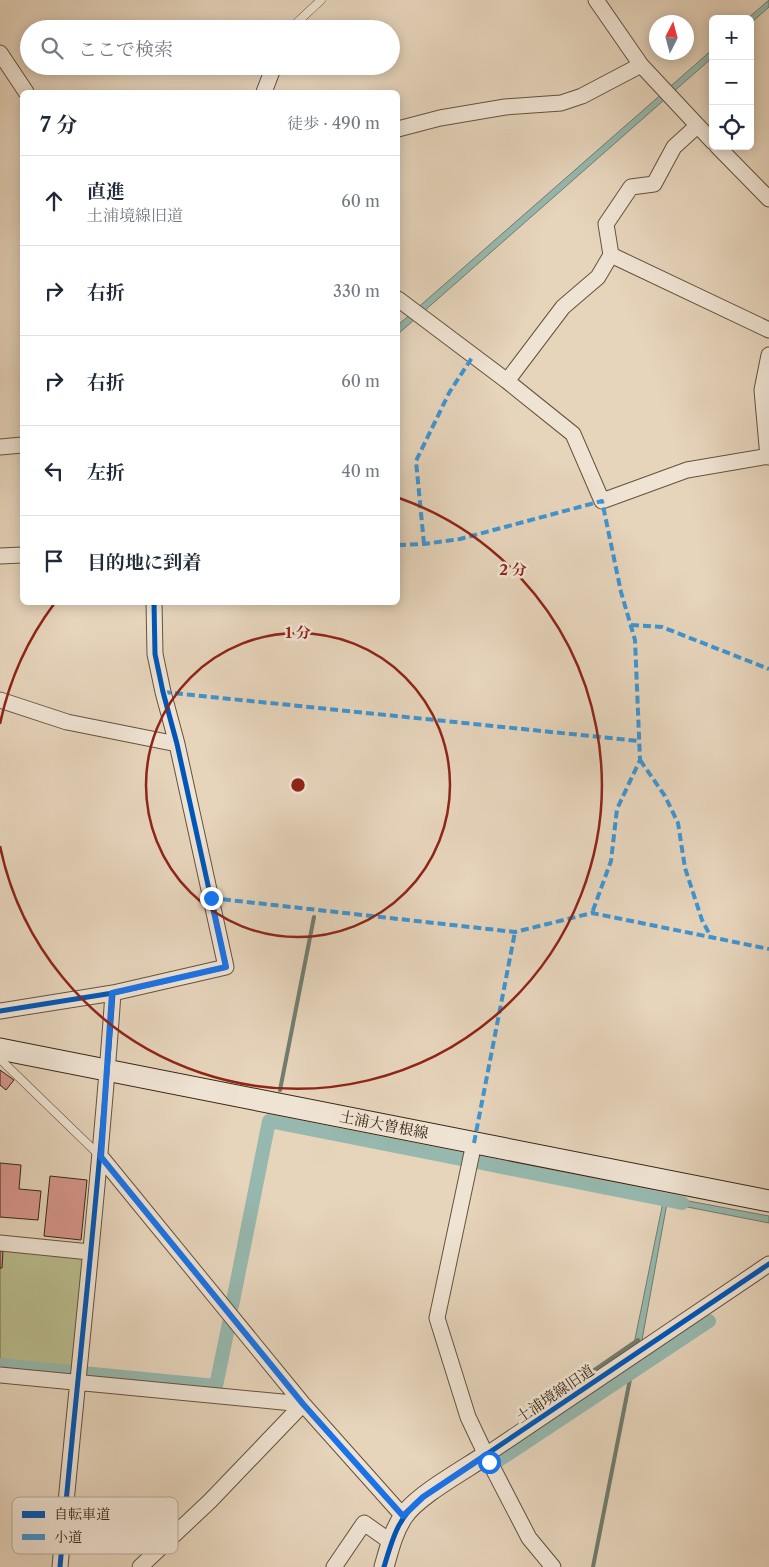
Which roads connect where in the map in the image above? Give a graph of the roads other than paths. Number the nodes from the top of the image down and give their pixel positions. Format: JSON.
{"nodes":[{"id":1,"x":321,"y":0,"type":"edge"},
{"id":2,"x":596,"y":0,"type":"edge"},
{"id":3,"x":300,"y":20,"type":"edge"},
{"id":4,"x":0,"y":53,"type":"edge"},
{"id":5,"x":641,"y":65,"type":"junction"},
{"id":6,"x":271,"y":75,"type":"edge"},
{"id":7,"x":25,"y":90,"type":"edge"},
{"id":8,"x":265,"y":90,"type":"edge"},
{"id":9,"x":697,"y":126,"type":"junction"},
{"id":10,"x":400,"y":128,"type":"edge"},
{"id":11,"x":709,"y":138,"type":"edge"},
{"id":12,"x":721,"y":150,"type":"edge"},
{"id":13,"x":769,"y":199,"type":"edge"},
{"id":14,"x":611,"y":255,"type":"junction"},
{"id":15,"x":400,"y":300,"type":"edge"},
{"id":16,"x":769,"y":330,"type":"edge"},
{"id":17,"x":769,"y":355,"type":"edge"},
{"id":18,"x":508,"y":381,"type":"junction"},
{"id":19,"x":20,"y":445,"type":"edge"},
{"id":20,"x":0,"y":447,"type":"edge"},
{"id":21,"x":769,"y":457,"type":"edge"},
{"id":22,"x":20,"y":555,"type":"edge"},
{"id":23,"x":0,"y":556,"type":"edge"},
{"id":24,"x":154,"y":605,"type":"edge"},
{"id":25,"x":0,"y":700,"type":"edge"},
{"id":26,"x":178,"y":744,"type":"junction"},
{"id":27,"x":112,"y":993,"type":"junction"},
{"id":28,"x":0,"y":1011,"type":"edge"},
{"id":29,"x":0,"y":1049,"type":"edge"},
{"id":30,"x":0,"y":1059,"type":"edge"},
{"id":31,"x":108,"y":1070,"type":"junction"},
{"id":32,"x":474,"y":1143,"type":"junction"},
{"id":33,"x":101,"y":1157,"type":"junction"},
{"id":34,"x":769,"y":1200,"type":"edge"},
{"id":35,"x":0,"y":1243,"type":"edge"},
{"id":36,"x":90,"y":1252,"type":"junction"},
{"id":37,"x":769,"y":1264,"type":"edge"},
{"id":38,"x":0,"y":1375,"type":"edge"},
{"id":39,"x":76,"y":1382,"type":"junction"},
{"id":40,"x":303,"y":1404,"type":"junction"},
{"id":41,"x":486,"y":1455,"type":"junction"},
{"id":42,"x":66,"y":1497,"type":"edge"},
{"id":43,"x":403,"y":1516,"type":"junction"},
{"id":44,"x":178,"y":1531,"type":"edge"},
{"id":45,"x":391,"y":1542,"type":"junction"},
{"id":46,"x":61,"y":1554,"type":"edge"},
{"id":47,"x":154,"y":1554,"type":"edge"},
{"id":48,"x":60,"y":1567,"type":"edge"},
{"id":49,"x":140,"y":1567,"type":"edge"},
{"id":50,"x":334,"y":1567,"type":"edge"},
{"id":51,"x":384,"y":1567,"type":"edge"},
{"id":52,"x":553,"y":1567,"type":"edge"}],
"edges":[{"from":1,"to":3,"type":"lane"},
{"from":2,"to":5,"type":"street"},
{"from":4,"to":7,"type":"street"},
{"from":5,"to":9,"type":"street"},
{"from":5,"to":10,"type":"street"},
{"from":6,"to":8,"type":"street"},
{"from":9,"to":11,"type":"street"},
{"from":9,"to":14,"type":"street"},
{"from":12,"to":13,"type":"street"},
{"from":14,"to":16,"type":"street"},
{"from":14,"to":18,"type":"street"},
{"from":15,"to":18,"type":"street"},
{"from":17,"to":21,"type":"street"},
{"from":18,"to":21,"type":"street"},
{"from":19,"to":20,"type":"street"},
{"from":22,"to":23,"type":"street"},
{"from":24,"to":26,"type":"street"},
{"from":25,"to":26,"type":"street"},
{"from":26,"to":27,"type":"street"},
{"from":27,"to":28,"type":"street"},
{"from":27,"to":31,"type":"street"},
{"from":29,"to":31,"type":"main road","name":"土浦大曽根線"},
{"from":30,"to":33,"type":"lane"},
{"from":31,"to":32,"type":"main road","name":"土浦大曽根線"},
{"from":31,"to":33,"type":"street"},
{"from":32,"to":34,"type":"main road","name":"土浦大曽根線"},
{"from":32,"to":41,"type":"street"},
{"from":33,"to":36,"type":"street"},
{"from":33,"to":40,"type":"street"},
{"from":35,"to":36,"type":"street"},
{"from":36,"to":39,"type":"street"},
{"from":37,"to":41,"type":"street","name":"土浦境線旧道"},
{"from":38,"to":39,"type":"street"},
{"from":39,"to":40,"type":"street"},
{"from":39,"to":42,"type":"street"},
{"from":40,"to":43,"type":"street"},
{"from":40,"to":44,"type":"street"},
{"from":41,"to":43,"type":"street","name":"土浦境線旧道"},
{"from":41,"to":52,"type":"street"},
{"from":43,"to":45,"type":"street","name":"土浦境線旧道"},
{"from":45,"to":50,"type":"street"},
{"from":45,"to":51,"type":"street","name":"土浦境線旧道"},
{"from":46,"to":48,"type":"street"},
{"from":47,"to":49,"type":"street"}]}
